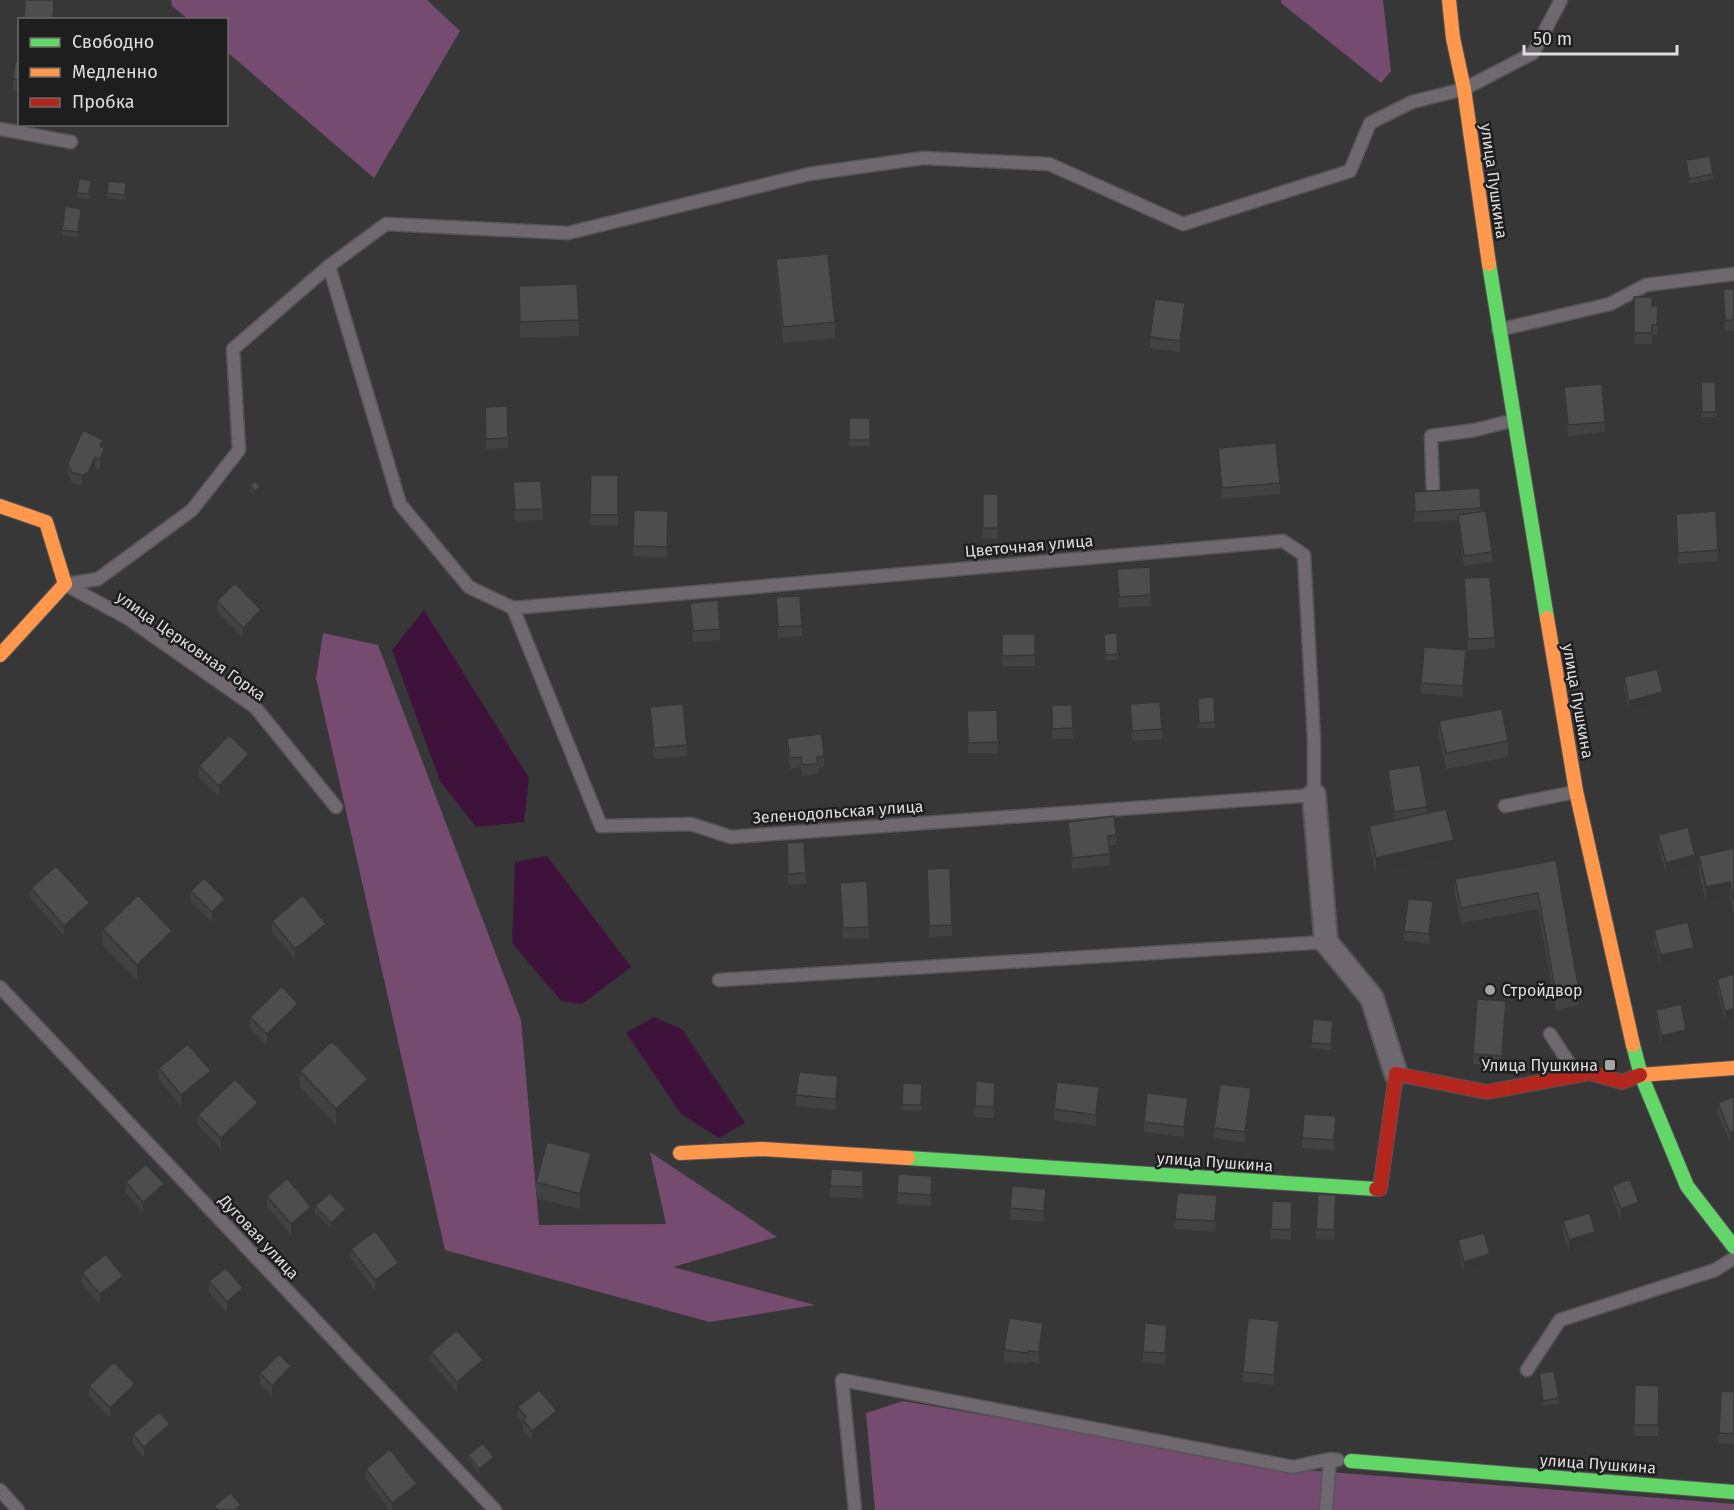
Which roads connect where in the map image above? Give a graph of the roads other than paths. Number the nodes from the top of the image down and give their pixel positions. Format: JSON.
{"nodes":[{"id":1,"x":1449,"y":0,"type":"edge"},
{"id":2,"x":1561,"y":0,"type":"edge"},
{"id":3,"x":1464,"y":88,"type":"junction"},
{"id":4,"x":0,"y":129,"type":"edge"},
{"id":5,"x":71,"y":142,"type":"dead end"},
{"id":6,"x":329,"y":266,"type":"junction"},
{"id":7,"x":1734,"y":274,"type":"edge"},
{"id":8,"x":1498,"y":330,"type":"junction"},
{"id":9,"x":1512,"y":420,"type":"junction"},
{"id":10,"x":1433,"y":494,"type":"edge"},
{"id":11,"x":0,"y":506,"type":"edge"},
{"id":12,"x":65,"y":584,"type":"junction"},
{"id":13,"x":513,"y":608,"type":"junction"},
{"id":14,"x":0,"y":655,"type":"edge"},
{"id":15,"x":1576,"y":791,"type":"junction"},
{"id":16,"x":1314,"y":795,"type":"junction"},
{"id":17,"x":1505,"y":806,"type":"dead end"},
{"id":18,"x":336,"y":807,"type":"dead end"},
{"id":19,"x":1326,"y":942,"type":"junction"},
{"id":20,"x":719,"y":980,"type":"dead end"},
{"id":21,"x":0,"y":987,"type":"edge"},
{"id":22,"x":1550,"y":1034,"type":"dead end"},
{"id":23,"x":1734,"y":1068,"type":"edge"},
{"id":24,"x":1590,"y":1073,"type":"junction"},
{"id":25,"x":1396,"y":1074,"type":"junction"},
{"id":26,"x":1641,"y":1076,"type":"junction"},
{"id":27,"x":680,"y":1153,"type":"dead end"},
{"id":28,"x":1734,"y":1247,"type":"edge"},
{"id":29,"x":1734,"y":1258,"type":"edge"},
{"id":30,"x":1527,"y":1370,"type":"dead end"},
{"id":31,"x":1330,"y":1459,"type":"junction"},
{"id":32,"x":1351,"y":1461,"type":"joint"},
{"id":33,"x":0,"y":1490,"type":"edge"},
{"id":34,"x":1734,"y":1492,"type":"edge"},
{"id":35,"x":18,"y":1510,"type":"edge"},
{"id":36,"x":495,"y":1510,"type":"edge"},
{"id":37,"x":855,"y":1510,"type":"edge"},
{"id":38,"x":1326,"y":1510,"type":"edge"}],
"edges":[{"from":1,"to":3,"type":"street","name":"улица Пушкина"},
{"from":2,"to":3,"type":"lane"},
{"from":3,"to":6,"type":"lane"},
{"from":3,"to":8,"type":"street","name":"улица Пушкина"},
{"from":4,"to":5,"type":"lane"},
{"from":6,"to":12,"type":"lane"},
{"from":6,"to":13,"type":"lane"},
{"from":7,"to":8,"type":"lane"},
{"from":8,"to":9,"type":"street","name":"улица Пушкина"},
{"from":9,"to":10,"type":"lane"},
{"from":9,"to":15,"type":"street","name":"улица Пушкина"},
{"from":11,"to":12,"type":"street"},
{"from":12,"to":14,"type":"street"},
{"from":12,"to":18,"type":"lane","name":"улица Церковная Горка"},
{"from":13,"to":16,"type":"lane","name":"Зеленодольская улица"},
{"from":13,"to":16,"type":"lane","name":"Цветочная улица"},
{"from":15,"to":17,"type":"lane"},
{"from":15,"to":26,"type":"street","name":"улица Пушкина"},
{"from":16,"to":19,"type":"street"},
{"from":19,"to":20,"type":"lane"},
{"from":19,"to":25,"type":"street"},
{"from":21,"to":36,"type":"lane","name":"Дуговая улица"},
{"from":22,"to":24,"type":"lane"},
{"from":23,"to":26,"type":"street"},
{"from":24,"to":25,"type":"street"},
{"from":24,"to":26,"type":"street"},
{"from":25,"to":27,"type":"street","name":"улица Пушкина"},
{"from":26,"to":28,"type":"street","name":"улица Пушкина"},
{"from":29,"to":30,"type":"lane"},
{"from":31,"to":32,"type":"lane"},
{"from":31,"to":37,"type":"lane"},
{"from":31,"to":38,"type":"lane"},
{"from":32,"to":34,"type":"street","name":"улица Пушкина"},
{"from":33,"to":35,"type":"lane"}]}
